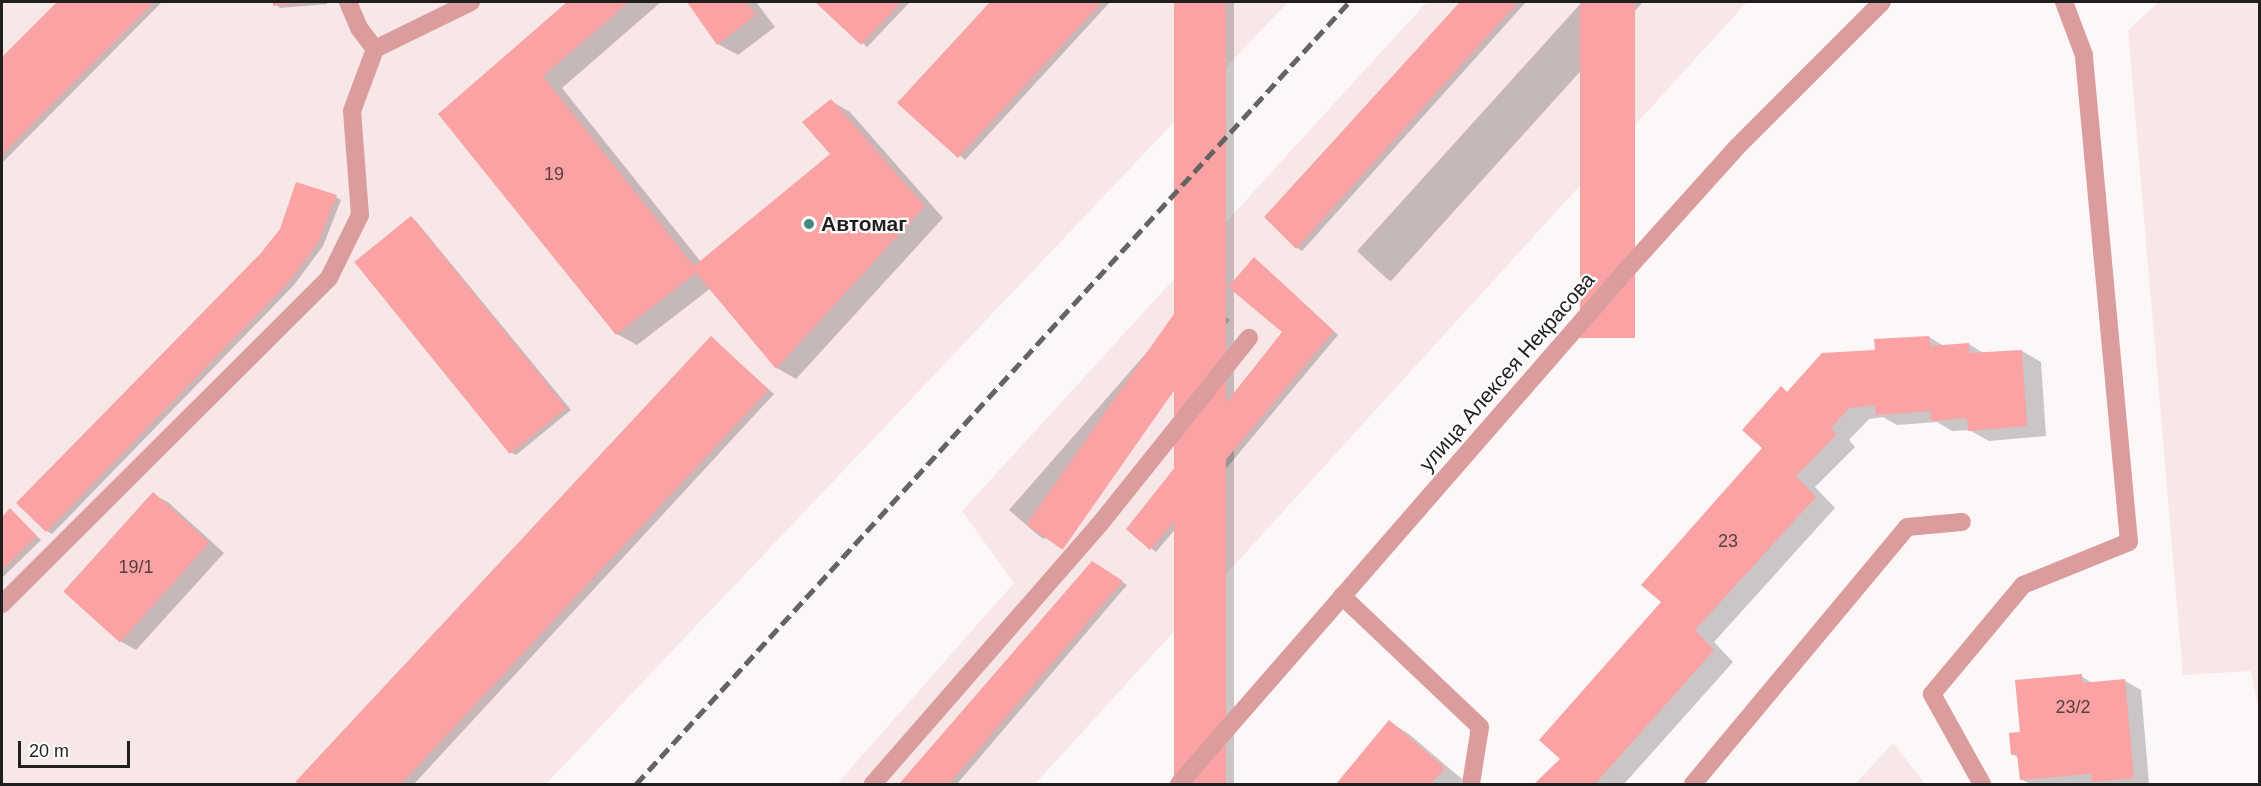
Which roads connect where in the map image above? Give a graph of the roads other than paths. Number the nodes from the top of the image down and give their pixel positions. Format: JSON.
{"nodes":[{"id":1,"x":348,"y":2,"type":"edge"},
{"id":2,"x":471,"y":2,"type":"edge"},
{"id":3,"x":1882,"y":2,"type":"edge"},
{"id":4,"x":2064,"y":2,"type":"edge"},
{"id":5,"x":375,"y":48,"type":"junction"},
{"id":6,"x":1249,"y":338,"type":"dead end"},
{"id":7,"x":1962,"y":522,"type":"dead end"},
{"id":8,"x":1342,"y":596,"type":"junction"},
{"id":9,"x":2,"y":604,"type":"edge"},
{"id":10,"x":873,"y":784,"type":"edge"},
{"id":11,"x":1179,"y":784,"type":"edge"},
{"id":12,"x":1472,"y":784,"type":"edge"},
{"id":13,"x":1694,"y":784,"type":"edge"},
{"id":14,"x":1982,"y":784,"type":"edge"}],
"edges":[{"from":1,"to":5,"type":"street"},
{"from":2,"to":5,"type":"street"},
{"from":3,"to":8,"type":"street","name":"улица Алексея Некрасова"},
{"from":4,"to":14,"type":"street"},
{"from":5,"to":9,"type":"street"},
{"from":6,"to":10,"type":"street"},
{"from":7,"to":13,"type":"street"},
{"from":8,"to":11,"type":"street","name":"улица Алексея Некрасова"},
{"from":8,"to":12,"type":"street"}]}
